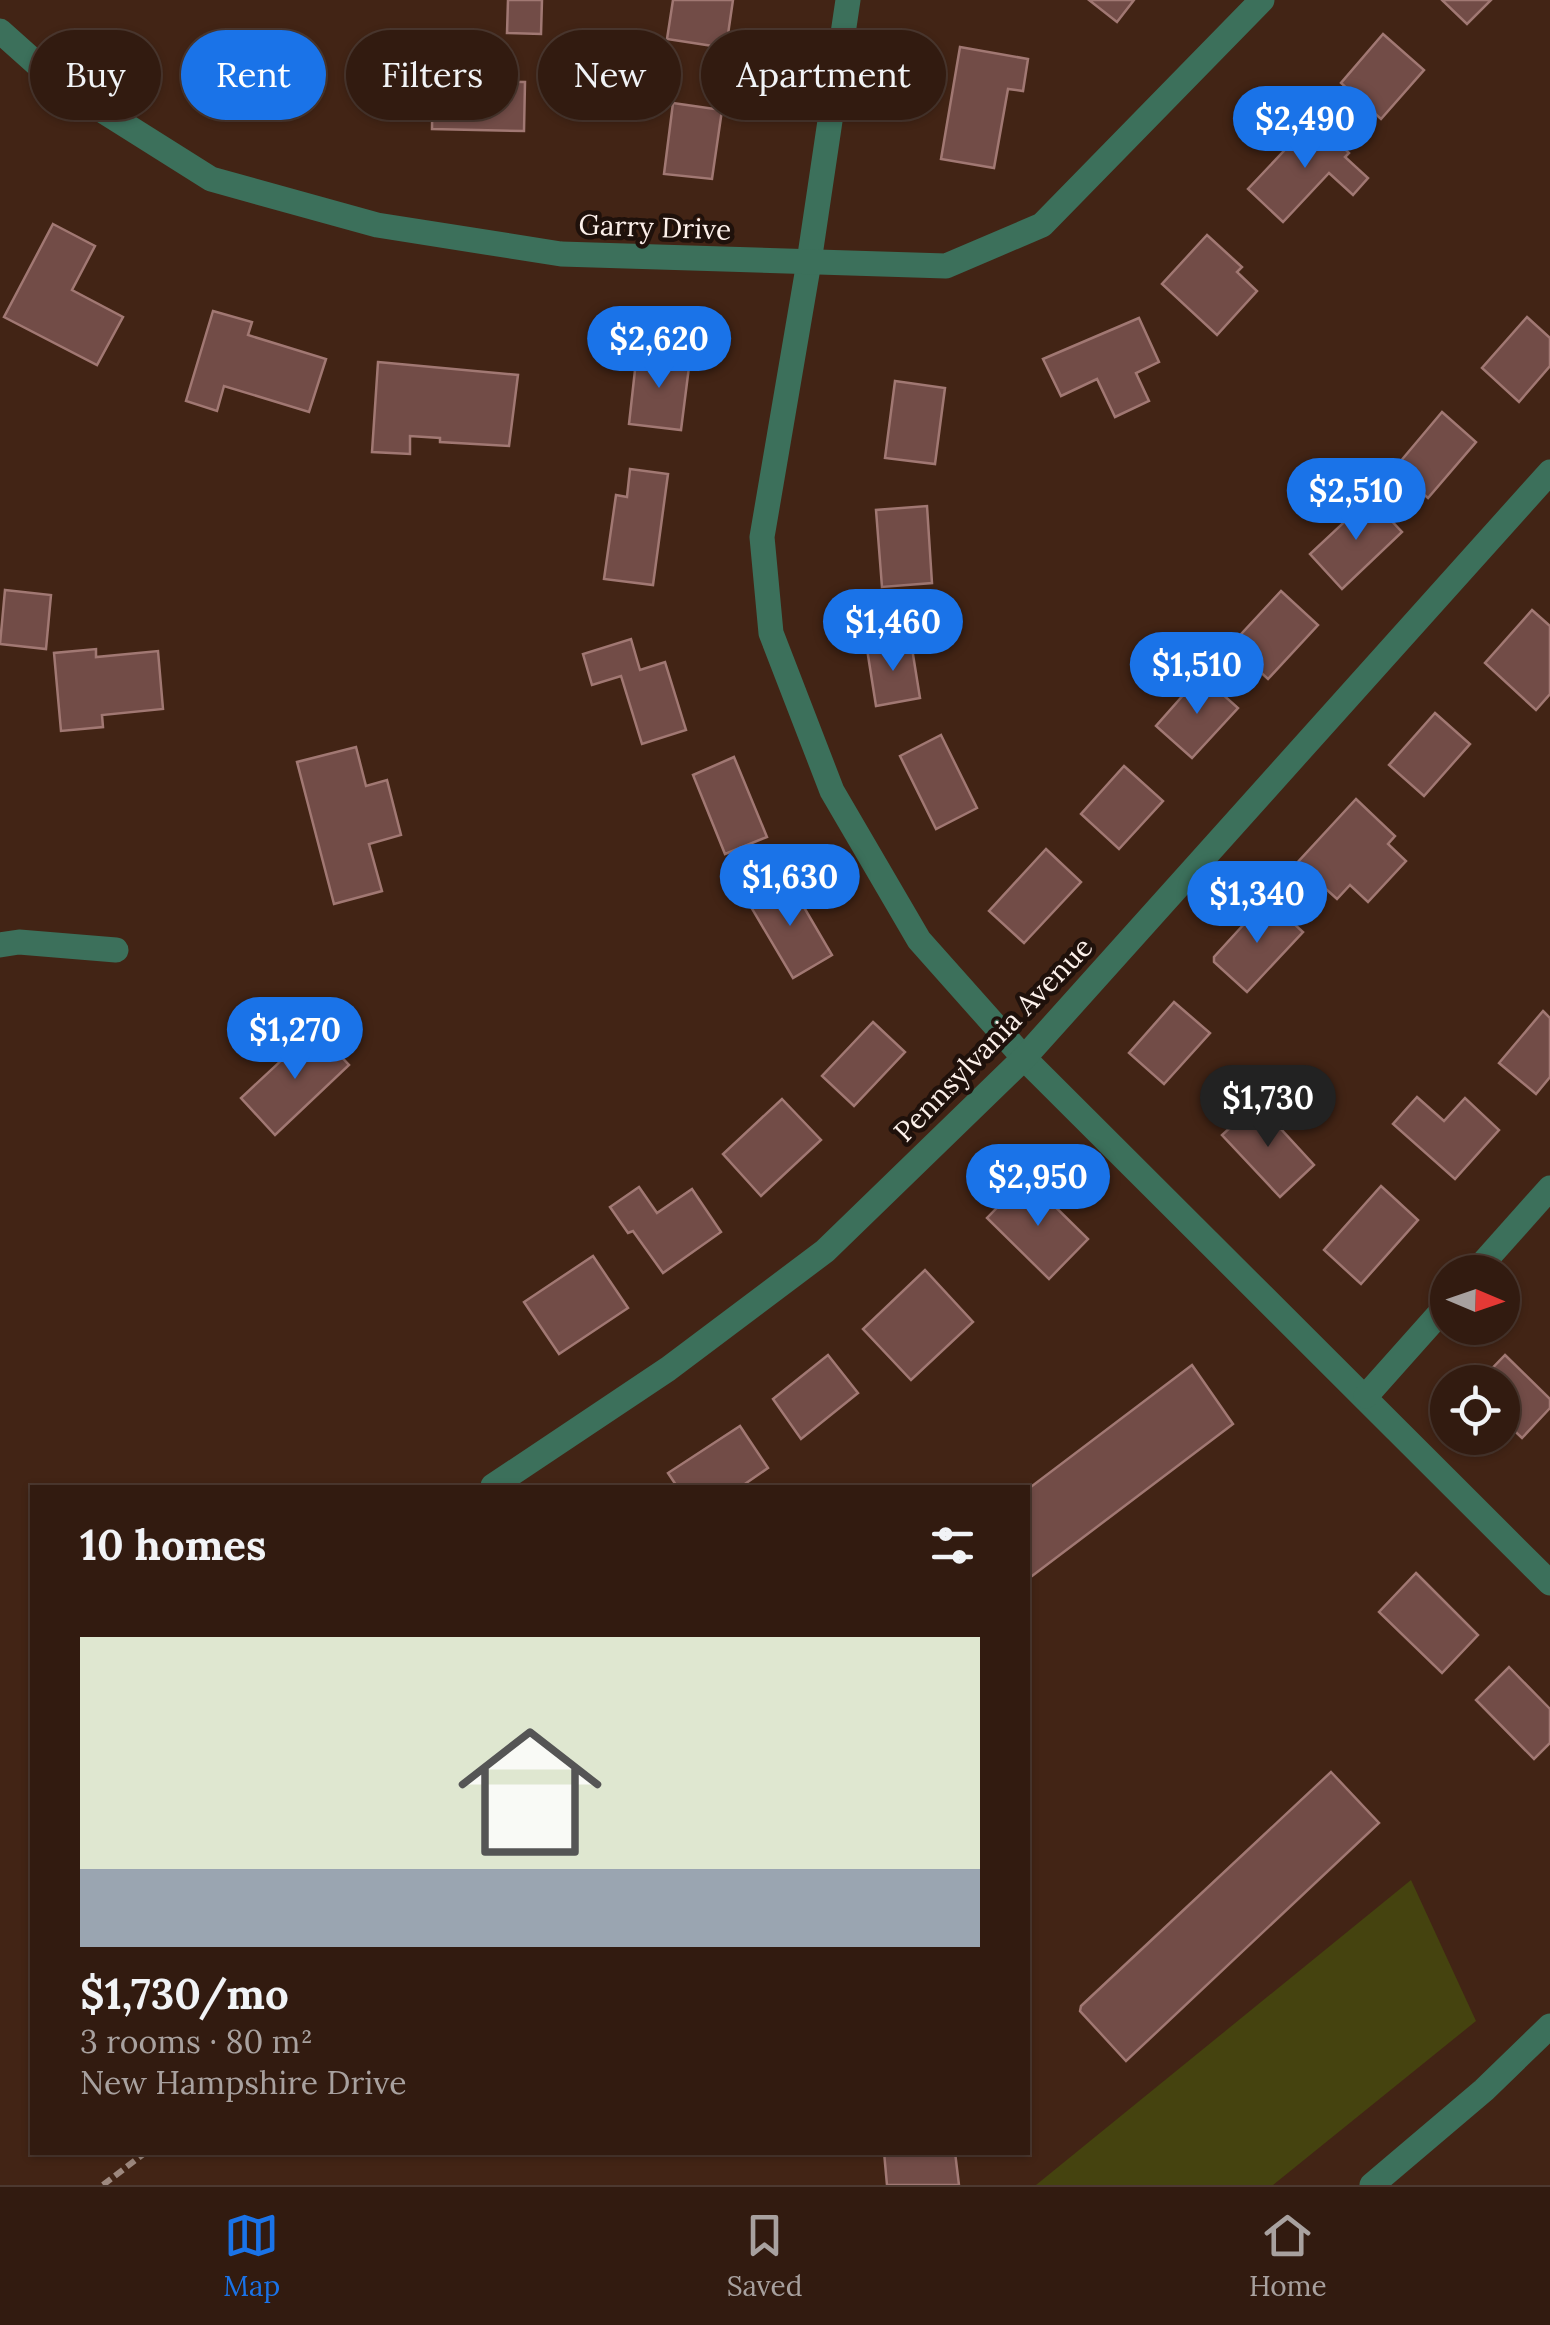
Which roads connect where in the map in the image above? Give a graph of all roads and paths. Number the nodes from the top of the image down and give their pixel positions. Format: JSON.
{"nodes":[{"id":1,"x":848,"y":0,"type":"edge"},
{"id":2,"x":1262,"y":0,"type":"edge"},
{"id":3,"x":0,"y":31,"type":"edge"},
{"id":4,"x":810,"y":262,"type":"junction"},
{"id":5,"x":1550,"y":472,"type":"edge"},
{"id":6,"x":0,"y":945,"type":"edge"},
{"id":7,"x":116,"y":950,"type":"dead end"},
{"id":8,"x":1024,"y":1058,"type":"junction"},
{"id":9,"x":1550,"y":1188,"type":"edge"},
{"id":10,"x":1490,"y":1255,"type":"edge"},
{"id":11,"x":1430,"y":1324,"type":"edge"},
{"id":12,"x":1366,"y":1396,"type":"junction"},
{"id":13,"x":496,"y":1485,"type":"edge"},
{"id":14,"x":1550,"y":1583,"type":"edge"},
{"id":15,"x":1550,"y":2026,"type":"edge"},
{"id":16,"x":142,"y":2155,"type":"edge"},
{"id":17,"x":103,"y":2185,"type":"edge"},
{"id":18,"x":1372,"y":2185,"type":"edge"}],
"edges":[{"from":1,"to":4,"type":"street"},
{"from":2,"to":4,"type":"street","name":"Garry Drive"},
{"from":3,"to":4,"type":"street","name":"Garry Drive"},
{"from":4,"to":8,"type":"street"},
{"from":5,"to":8,"type":"street","name":"Pennsylvania Avenue"},
{"from":6,"to":7,"type":"street"},
{"from":8,"to":12,"type":"street"},
{"from":8,"to":13,"type":"street","name":"Pennsylvania Avenue"},
{"from":9,"to":10,"type":"street"},
{"from":11,"to":12,"type":"street"},
{"from":12,"to":14,"type":"street"},
{"from":15,"to":18,"type":"street"},
{"from":16,"to":17,"type":"path"}]}
